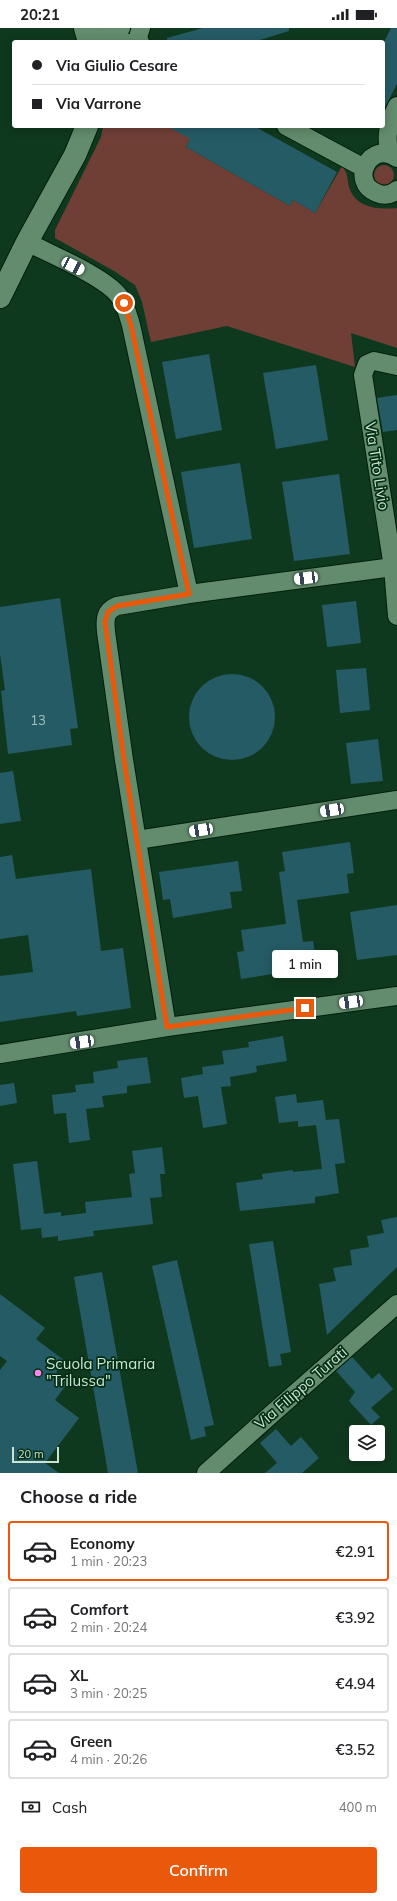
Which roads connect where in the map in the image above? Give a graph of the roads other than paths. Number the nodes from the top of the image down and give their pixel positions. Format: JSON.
{"nodes":[{"id":1,"x":121,"y":28,"type":"edge"},
{"id":2,"x":141,"y":28,"type":"edge"},
{"id":3,"x":91,"y":35,"type":"edge"},
{"id":4,"x":115,"y":40,"type":"edge"},
{"id":5,"x":139,"y":40,"type":"edge"},
{"id":6,"x":397,"y":106,"type":"edge"},
{"id":7,"x":86,"y":128,"type":"edge"},
{"id":8,"x":290,"y":128,"type":"edge"},
{"id":9,"x":394,"y":157,"type":"edge"},
{"id":10,"x":364,"y":168,"type":"junction"},
{"id":11,"x":397,"y":190,"type":"edge"},
{"id":12,"x":27,"y":242,"type":"junction"},
{"id":13,"x":0,"y":297,"type":"edge"},
{"id":14,"x":397,"y":366,"type":"edge"},
{"id":15,"x":392,"y":566,"type":"junction"},
{"id":16,"x":189,"y":594,"type":"junction"},
{"id":17,"x":397,"y":616,"type":"edge"},
{"id":18,"x":397,"y":800,"type":"edge"},
{"id":19,"x":137,"y":840,"type":"junction"},
{"id":20,"x":397,"y":996,"type":"edge"},
{"id":21,"x":167,"y":1027,"type":"junction"},
{"id":22,"x":0,"y":1054,"type":"edge"},
{"id":23,"x":397,"y":1304,"type":"edge"},
{"id":24,"x":206,"y":1473,"type":"edge"}],
"edges":[{"from":1,"to":3,"type":"street"},
{"from":2,"to":5,"type":"street"},
{"from":3,"to":4,"type":"street"},
{"from":6,"to":9,"type":"street"},
{"from":7,"to":12,"type":"street"},
{"from":8,"to":10,"type":"street"},
{"from":9,"to":10,"type":"street"},
{"from":10,"to":11,"type":"street"},
{"from":12,"to":13,"type":"street"},
{"from":12,"to":16,"type":"street"},
{"from":14,"to":15,"type":"street","name":"Via Tito Livio"},
{"from":15,"to":16,"type":"street"},
{"from":15,"to":17,"type":"street","name":"Via Tito Livio"},
{"from":16,"to":19,"type":"street"},
{"from":18,"to":19,"type":"street"},
{"from":19,"to":21,"type":"street"},
{"from":20,"to":21,"type":"street"},
{"from":21,"to":22,"type":"street"},
{"from":23,"to":24,"type":"street","name":"Via Filippo Turati"}]}
